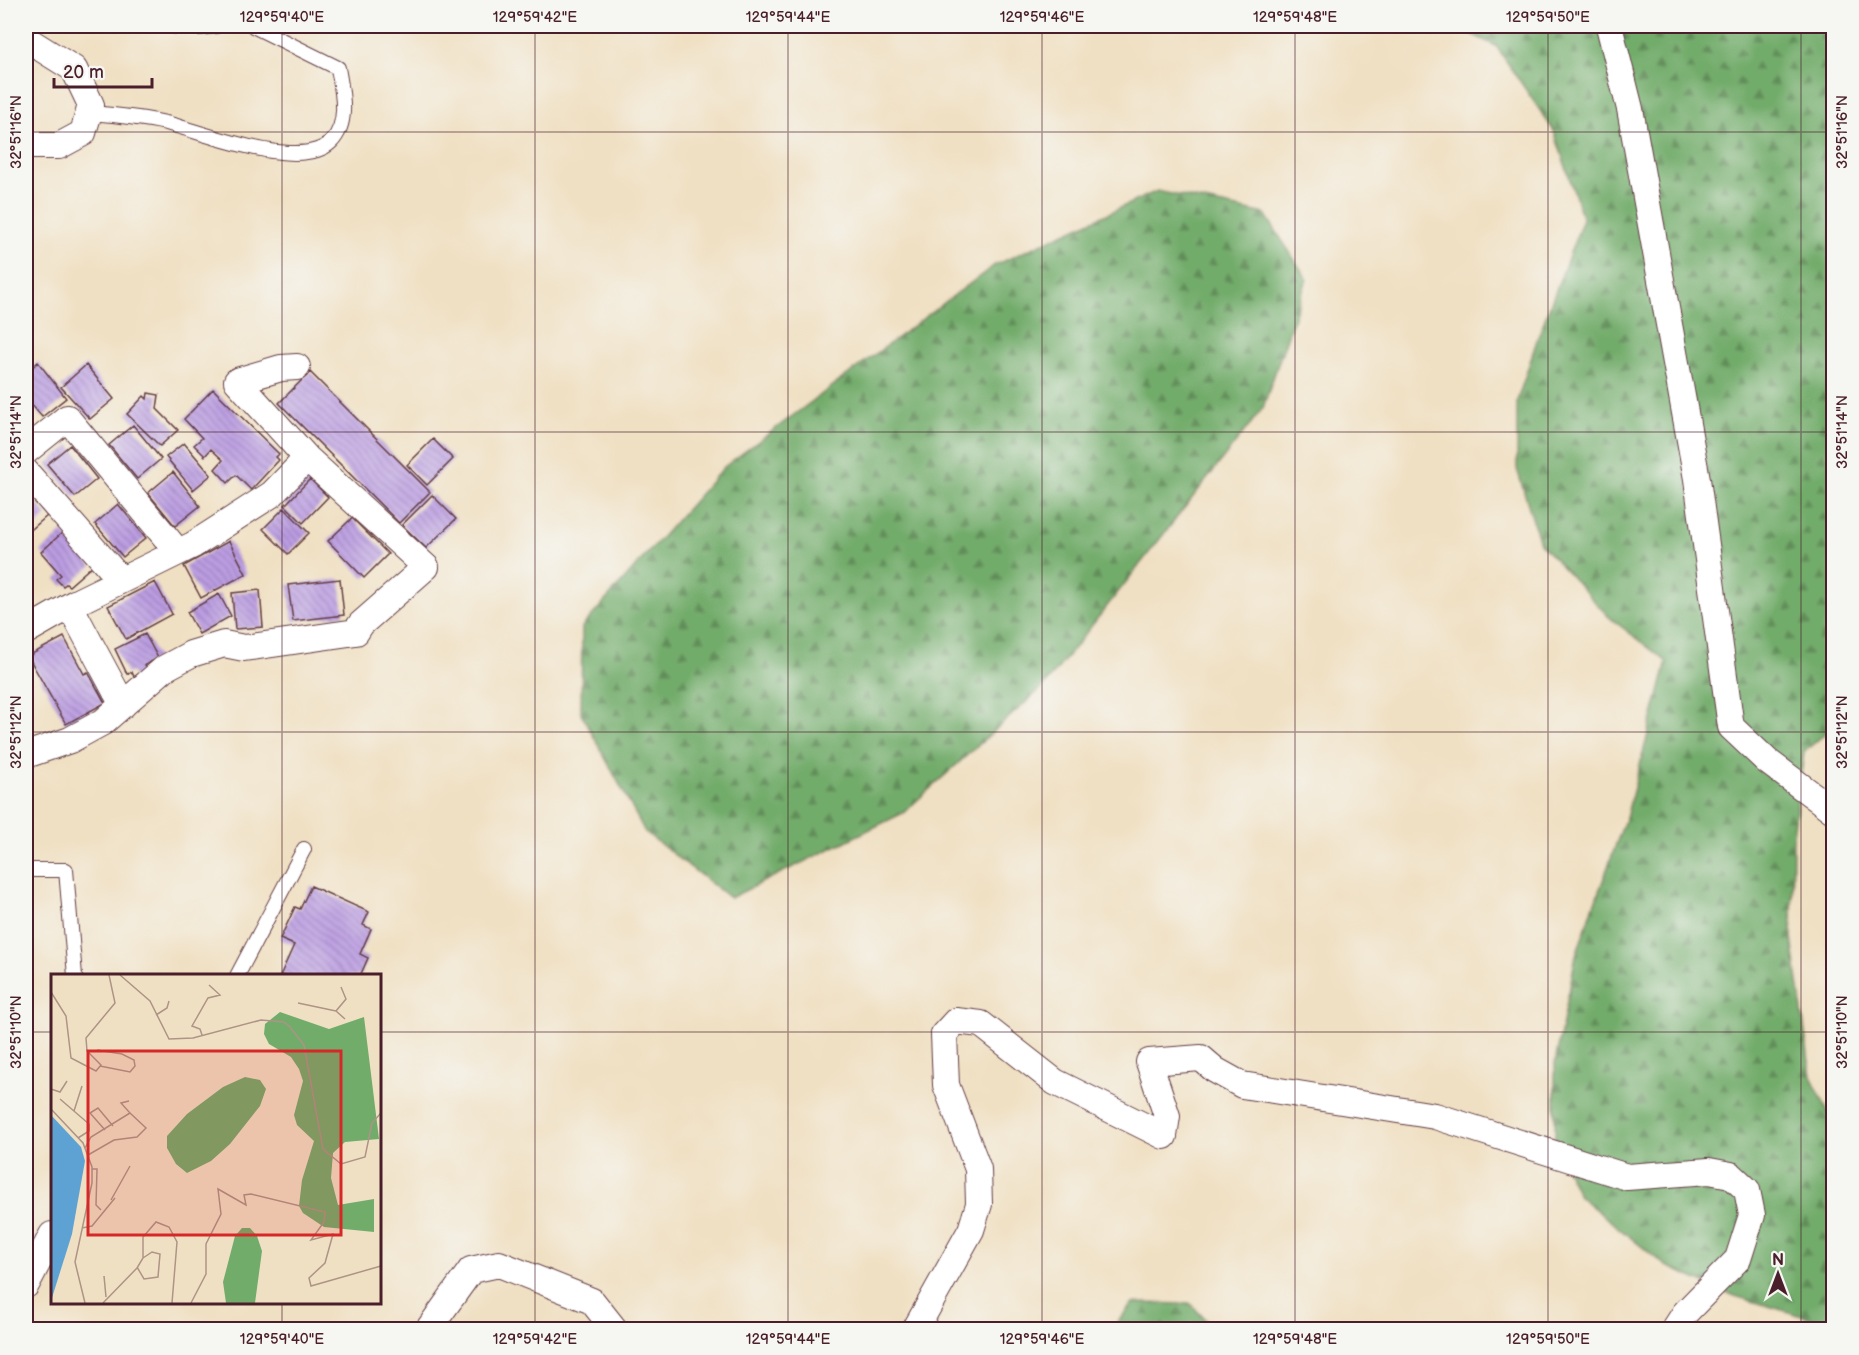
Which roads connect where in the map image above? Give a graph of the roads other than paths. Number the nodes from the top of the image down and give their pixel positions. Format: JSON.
{"nodes":[{"id":1,"x":171,"y":26,"type":"edge"},
{"id":2,"x":216,"y":26,"type":"edge"},
{"id":3,"x":253,"y":26,"type":"edge"},
{"id":4,"x":1609,"y":26,"type":"edge"},
{"id":5,"x":26,"y":39,"type":"edge"},
{"id":6,"x":89,"y":113,"type":"junction"},
{"id":7,"x":26,"y":146,"type":"edge"},
{"id":8,"x":297,"y":367,"type":"dead end"},
{"id":9,"x":26,"y":451,"type":"edge"},
{"id":10,"x":307,"y":458,"type":"junction"},
{"id":11,"x":26,"y":472,"type":"edge"},
{"id":12,"x":178,"y":552,"type":"junction"},
{"id":13,"x":121,"y":580,"type":"junction"},
{"id":14,"x":70,"y":606,"type":"junction"},
{"id":15,"x":26,"y":631,"type":"edge"},
{"id":16,"x":123,"y":705,"type":"junction"},
{"id":17,"x":26,"y":755,"type":"edge"},
{"id":18,"x":1833,"y":811,"type":"edge"},
{"id":19,"x":304,"y":849,"type":"dead end"},
{"id":20,"x":26,"y":870,"type":"edge"},
{"id":21,"x":75,"y":974,"type":"edge"},
{"id":22,"x":238,"y":974,"type":"edge"},
{"id":23,"x":51,"y":1237,"type":"edge"},
{"id":24,"x":26,"y":1285,"type":"edge"},
{"id":25,"x":428,"y":1329,"type":"edge"},
{"id":26,"x":615,"y":1329,"type":"edge"},
{"id":27,"x":915,"y":1329,"type":"edge"},
{"id":28,"x":1674,"y":1329,"type":"edge"}],
"edges":[{"from":1,"to":2,"type":"lane"},
{"from":3,"to":6,"type":"lane"},
{"from":4,"to":18,"type":"street"},
{"from":5,"to":6,"type":"street"},
{"from":6,"to":7,"type":"street"},
{"from":8,"to":10,"type":"street"},
{"from":9,"to":12,"type":"street"},
{"from":10,"to":12,"type":"street"},
{"from":10,"to":16,"type":"street"},
{"from":11,"to":13,"type":"street"},
{"from":12,"to":13,"type":"street"},
{"from":13,"to":14,"type":"street"},
{"from":14,"to":15,"type":"street"},
{"from":14,"to":16,"type":"street"},
{"from":16,"to":17,"type":"street"},
{"from":19,"to":22,"type":"lane"},
{"from":20,"to":21,"type":"lane"},
{"from":23,"to":24,"type":"street"},
{"from":25,"to":26,"type":"street"},
{"from":27,"to":28,"type":"street"}]}
